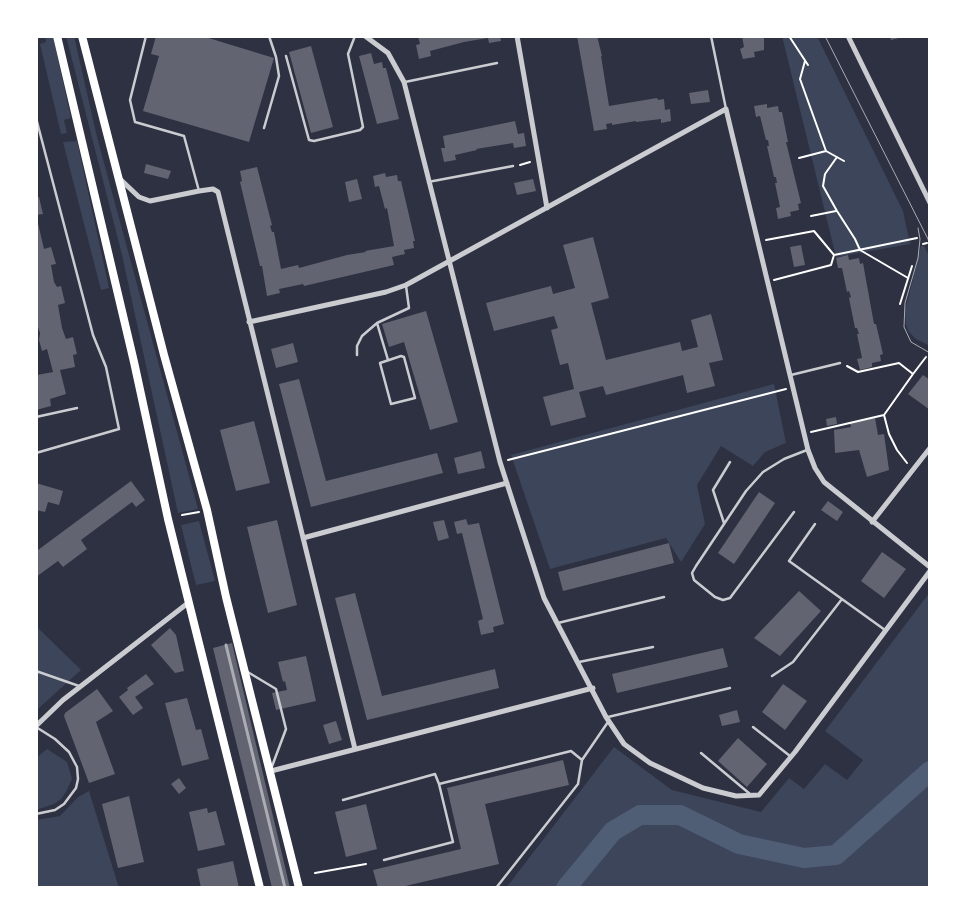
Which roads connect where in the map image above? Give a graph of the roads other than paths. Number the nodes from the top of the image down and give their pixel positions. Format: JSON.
{"nodes":[{"id":1,"x":56,"y":36,"type":"edge"},
{"id":2,"x":82,"y":36,"type":"edge"},
{"id":3,"x":146,"y":36,"type":"edge"},
{"id":4,"x":269,"y":36,"type":"edge"},
{"id":5,"x":355,"y":36,"type":"edge"},
{"id":6,"x":365,"y":36,"type":"edge"},
{"id":7,"x":517,"y":36,"type":"edge"},
{"id":8,"x":711,"y":36,"type":"edge"},
{"id":9,"x":848,"y":36,"type":"edge"},
{"id":10,"x":286,"y":56,"type":"dead end"},
{"id":11,"x":497,"y":63,"type":"dead end"},
{"id":12,"x":404,"y":82,"type":"junction"},
{"id":13,"x":726,"y":109,"type":"junction"},
{"id":14,"x":36,"y":118,"type":"edge"},
{"id":15,"x":264,"y":128,"type":"dead end"},
{"id":16,"x":513,"y":166,"type":"road end"},
{"id":17,"x":118,"y":177,"type":"junction"},
{"id":18,"x":428,"y":182,"type":"junction"},
{"id":19,"x":199,"y":191,"type":"junction"},
{"id":20,"x":930,"y":203,"type":"edge"},
{"id":21,"x":547,"y":208,"type":"junction"},
{"id":22,"x":448,"y":264,"type":"junction"},
{"id":23,"x":406,"y":285,"type":"junction"},
{"id":24,"x":249,"y":322,"type":"junction"},
{"id":25,"x":377,"y":323,"type":"junction"},
{"id":26,"x":357,"y":355,"type":"dead end"},
{"id":27,"x":388,"y":360,"type":"junction"},
{"id":28,"x":840,"y":363,"type":"road end"},
{"id":29,"x":791,"y":375,"type":"junction"},
{"id":30,"x":77,"y":408,"type":"dead end"},
{"id":31,"x":36,"y":417,"type":"edge"},
{"id":32,"x":930,"y":448,"type":"edge"},
{"id":33,"x":808,"y":450,"type":"junction"},
{"id":34,"x":36,"y":453,"type":"edge"},
{"id":35,"x":730,"y":462,"type":"dead end"},
{"id":36,"x":507,"y":482,"type":"junction"},
{"id":37,"x":794,"y":512,"type":"dead end"},
{"id":38,"x":872,"y":522,"type":"junction"},
{"id":39,"x":724,"y":524,"type":"junction"},
{"id":40,"x":815,"y":524,"type":"dead end"},
{"id":41,"x":303,"y":538,"type":"junction"},
{"id":42,"x":930,"y":567,"type":"edge"},
{"id":43,"x":930,"y":571,"type":"edge"},
{"id":44,"x":664,"y":596,"type":"dead end"},
{"id":45,"x":842,"y":599,"type":"junction"},
{"id":46,"x":188,"y":603,"type":"junction"},
{"id":47,"x":558,"y":623,"type":"junction"},
{"id":48,"x":886,"y":631,"type":"junction"},
{"id":49,"x":653,"y":647,"type":"dead end"},
{"id":50,"x":579,"y":662,"type":"junction"},
{"id":51,"x":36,"y":671,"type":"edge"},
{"id":52,"x":245,"y":671,"type":"junction"},
{"id":53,"x":772,"y":676,"type":"dead end"},
{"id":54,"x":80,"y":687,"type":"junction"},
{"id":55,"x":593,"y":688,"type":"junction"},
{"id":56,"x":730,"y":688,"type":"dead end"},
{"id":57,"x":608,"y":719,"type":"junction"},
{"id":58,"x":36,"y":726,"type":"edge"},
{"id":59,"x":753,"y":726,"type":"dead end"},
{"id":60,"x":355,"y":749,"type":"junction"},
{"id":61,"x":701,"y":752,"type":"dead end"},
{"id":62,"x":791,"y":757,"type":"junction"},
{"id":63,"x":582,"y":760,"type":"junction"},
{"id":64,"x":271,"y":771,"type":"junction"},
{"id":65,"x":439,"y":784,"type":"junction"},
{"id":66,"x":753,"y":796,"type":"junction"},
{"id":67,"x":343,"y":800,"type":"dead end"},
{"id":68,"x":36,"y":814,"type":"edge"},
{"id":69,"x":384,"y":860,"type":"dead end"},
{"id":70,"x":260,"y":888,"type":"edge"},
{"id":71,"x":299,"y":888,"type":"edge"},
{"id":72,"x":496,"y":888,"type":"edge"}],
"edges":[{"from":1,"to":46,"type":"main road"},
{"from":2,"to":17,"type":"main road"},
{"from":3,"to":19,"type":"lane"},
{"from":4,"to":15,"type":"lane"},
{"from":5,"to":10,"type":"lane"},
{"from":6,"to":12,"type":"street"},
{"from":7,"to":21,"type":"street"},
{"from":8,"to":13,"type":"lane"},
{"from":9,"to":20,"type":"street"},
{"from":11,"to":12,"type":"lane"},
{"from":12,"to":18,"type":"street"},
{"from":13,"to":21,"type":"street"},
{"from":13,"to":29,"type":"street"},
{"from":14,"to":34,"type":"lane"},
{"from":16,"to":18,"type":"lane"},
{"from":17,"to":19,"type":"street"},
{"from":17,"to":52,"type":"main road"},
{"from":18,"to":22,"type":"street"},
{"from":19,"to":24,"type":"street"},
{"from":21,"to":22,"type":"street"},
{"from":22,"to":23,"type":"street"},
{"from":22,"to":36,"type":"street"},
{"from":23,"to":24,"type":"street"},
{"from":23,"to":25,"type":"lane"},
{"from":24,"to":41,"type":"street"},
{"from":25,"to":26,"type":"lane"},
{"from":25,"to":27,"type":"lane"},
{"from":27,"to":27,"type":"lane"},
{"from":28,"to":29,"type":"lane"},
{"from":29,"to":33,"type":"street"},
{"from":30,"to":31,"type":"lane"},
{"from":32,"to":38,"type":"street"},
{"from":33,"to":38,"type":"street"},
{"from":33,"to":39,"type":"lane"},
{"from":35,"to":39,"type":"lane"},
{"from":36,"to":41,"type":"street"},
{"from":36,"to":47,"type":"street"},
{"from":37,"to":39,"type":"lane"},
{"from":38,"to":42,"type":"street"},
{"from":40,"to":45,"type":"lane"},
{"from":41,"to":60,"type":"street"},
{"from":43,"to":48,"type":"street"},
{"from":44,"to":47,"type":"lane"},
{"from":45,"to":48,"type":"lane"},
{"from":45,"to":53,"type":"lane"},
{"from":46,"to":54,"type":"street"},
{"from":46,"to":70,"type":"main road"},
{"from":47,"to":50,"type":"street"},
{"from":48,"to":62,"type":"street"},
{"from":49,"to":50,"type":"lane"},
{"from":50,"to":55,"type":"street"},
{"from":51,"to":54,"type":"lane"},
{"from":52,"to":64,"type":"main road"},
{"from":52,"to":64,"type":"lane"},
{"from":54,"to":58,"type":"street"},
{"from":55,"to":57,"type":"street"},
{"from":55,"to":60,"type":"street"},
{"from":56,"to":57,"type":"lane"},
{"from":57,"to":63,"type":"lane"},
{"from":57,"to":66,"type":"street"},
{"from":58,"to":68,"type":"lane"},
{"from":59,"to":62,"type":"lane"},
{"from":60,"to":64,"type":"street"},
{"from":61,"to":66,"type":"lane"},
{"from":62,"to":66,"type":"street"},
{"from":63,"to":65,"type":"lane"},
{"from":63,"to":72,"type":"lane"},
{"from":64,"to":71,"type":"main road"},
{"from":65,"to":67,"type":"lane"},
{"from":65,"to":69,"type":"lane"}]}
